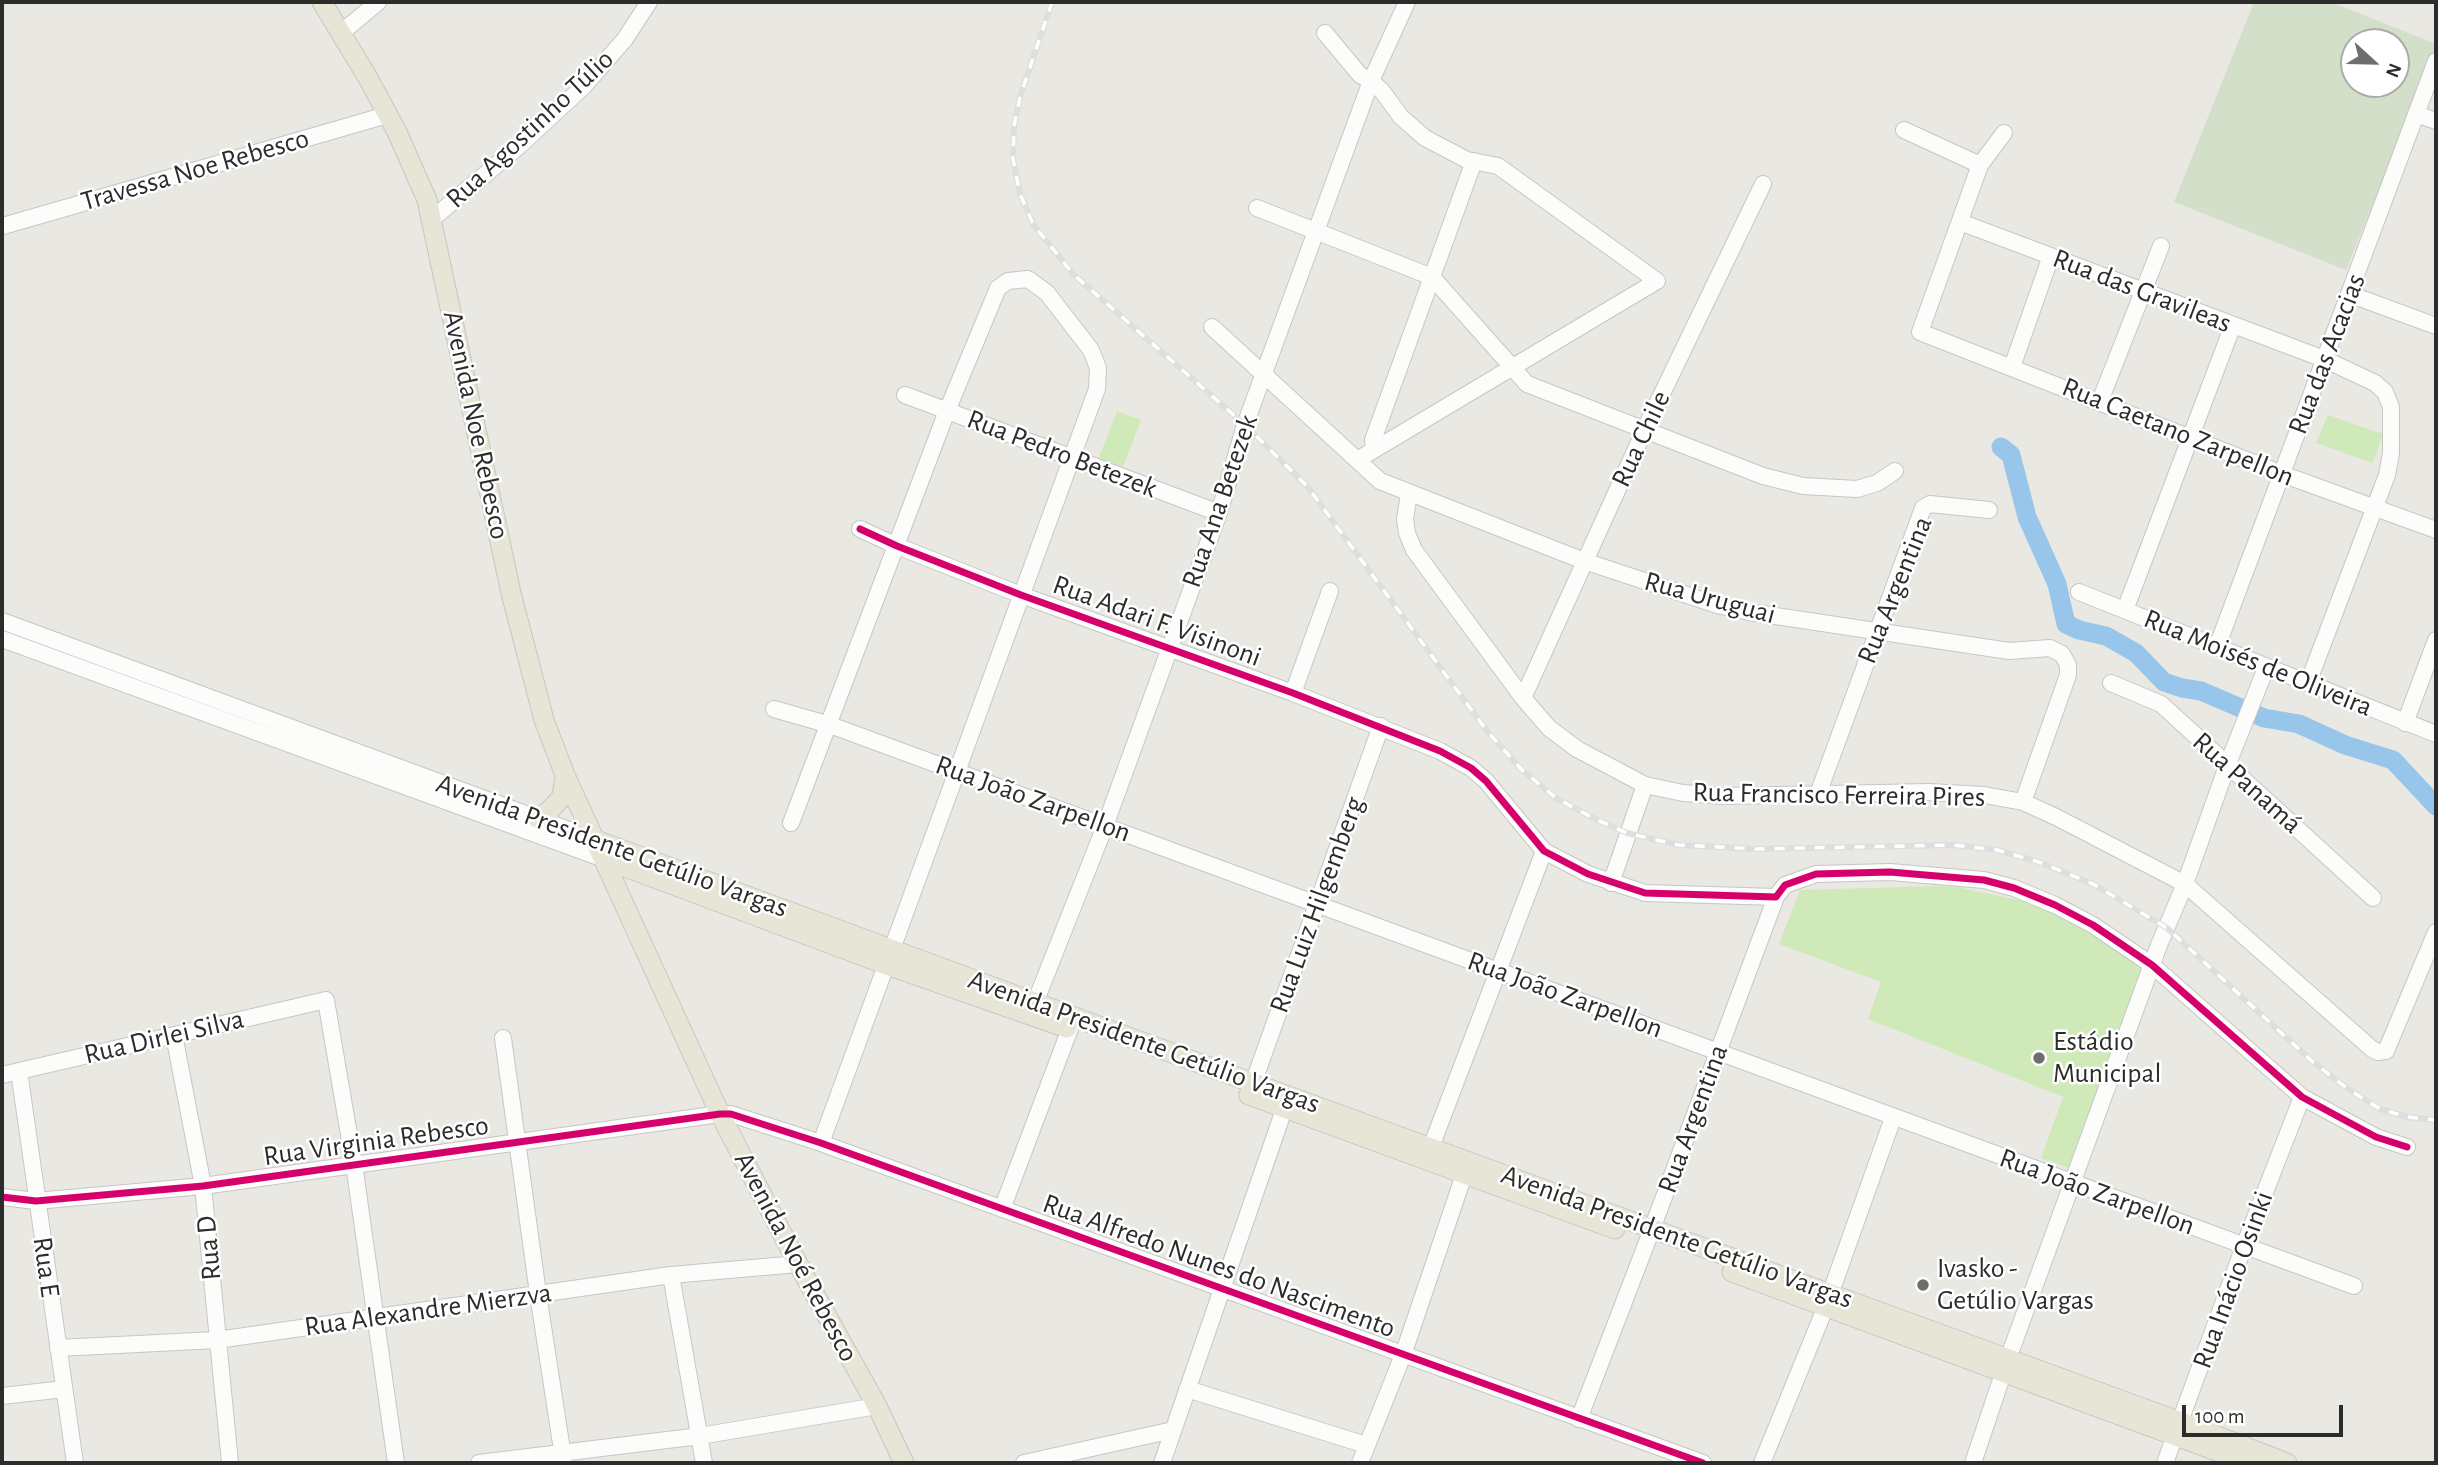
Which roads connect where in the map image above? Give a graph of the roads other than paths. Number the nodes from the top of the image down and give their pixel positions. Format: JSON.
{"nodes":[{"id":1,"x":323,"y":2,"type":"edge"},
{"id":2,"x":377,"y":2,"type":"edge"},
{"id":3,"x":649,"y":2,"type":"edge"},
{"id":4,"x":1407,"y":2,"type":"edge"},
{"id":5,"x":341,"y":33,"type":"junction"},
{"id":6,"x":1325,"y":33,"type":"dead end"},
{"id":7,"x":2436,"y":61,"type":"edge"},
{"id":8,"x":1371,"y":81,"type":"junction"},
{"id":9,"x":2416,"y":114,"type":"junction"},
{"id":10,"x":387,"y":115,"type":"junction"},
{"id":11,"x":2436,"y":121,"type":"edge"},
{"id":12,"x":1904,"y":130,"type":"dead end"},
{"id":13,"x":2004,"y":133,"type":"dead end"},
{"id":14,"x":1474,"y":161,"type":"junction"},
{"id":15,"x":1980,"y":165,"type":"junction"},
{"id":16,"x":1763,"y":184,"type":"dead end"},
{"id":17,"x":1257,"y":208,"type":"dead end"},
{"id":18,"x":432,"y":219,"type":"junction"},
{"id":19,"x":1961,"y":222,"type":"junction"},
{"id":20,"x":2,"y":226,"type":"edge"},
{"id":21,"x":1316,"y":232,"type":"junction"},
{"id":22,"x":2161,"y":246,"type":"dead end"},
{"id":23,"x":2051,"y":256,"type":"junction"},
{"id":24,"x":1432,"y":277,"type":"junction"},
{"id":25,"x":2144,"y":290,"type":"junction"},
{"id":26,"x":2349,"y":294,"type":"junction"},
{"id":27,"x":2233,"y":325,"type":"junction"},
{"id":28,"x":2436,"y":326,"type":"edge"},
{"id":29,"x":1212,"y":327,"type":"dead end"},
{"id":30,"x":2324,"y":359,"type":"junction"},
{"id":31,"x":1513,"y":365,"type":"junction"},
{"id":32,"x":2012,"y":367,"type":"junction"},
{"id":33,"x":1264,"y":375,"type":"junction"},
{"id":34,"x":905,"y":395,"type":"dead end"},
{"id":35,"x":2100,"y":401,"type":"junction"},
{"id":36,"x":947,"y":411,"type":"junction"},
{"id":37,"x":1644,"y":429,"type":"junction"},
{"id":38,"x":2192,"y":437,"type":"junction"},
{"id":39,"x":1374,"y":450,"type":"junction"},
{"id":40,"x":1072,"y":457,"type":"junction"},
{"id":41,"x":1357,"y":460,"type":"junction"},
{"id":42,"x":1895,"y":471,"type":"dead end"},
{"id":43,"x":2282,"y":474,"type":"junction"},
{"id":44,"x":1409,"y":494,"type":"junction"},
{"id":45,"x":2375,"y":508,"type":"junction"},
{"id":46,"x":1989,"y":510,"type":"dead end"},
{"id":47,"x":1219,"y":513,"type":"junction"},
{"id":48,"x":860,"y":529,"type":"dead end"},
{"id":49,"x":2436,"y":530,"type":"edge"},
{"id":50,"x":897,"y":546,"type":"junction"},
{"id":51,"x":1584,"y":561,"type":"junction"},
{"id":52,"x":1330,"y":591,"type":"dead end"},
{"id":53,"x":2079,"y":592,"type":"dead end"},
{"id":54,"x":1021,"y":595,"type":"junction"},
{"id":55,"x":2125,"y":610,"type":"junction"},
{"id":56,"x":2,"y":621,"type":"edge"},
{"id":57,"x":1876,"y":631,"type":"junction"},
{"id":58,"x":2,"y":639,"type":"edge"},
{"id":59,"x":2436,"y":640,"type":"edge"},
{"id":60,"x":2217,"y":646,"type":"junction"},
{"id":61,"x":1169,"y":648,"type":"junction"},
{"id":62,"x":2266,"y":668,"type":"junction"},
{"id":63,"x":2111,"y":683,"type":"dead end"},
{"id":64,"x":2308,"y":683,"type":"junction"},
{"id":65,"x":1293,"y":693,"type":"junction"},
{"id":66,"x":1523,"y":698,"type":"junction"},
{"id":67,"x":774,"y":709,"type":"dead end"},
{"id":68,"x":2405,"y":723,"type":"junction"},
{"id":69,"x":830,"y":725,"type":"junction"},
{"id":70,"x":1381,"y":726,"type":"junction"},
{"id":71,"x":2436,"y":734,"type":"edge"},
{"id":72,"x":2227,"y":766,"type":"junction"},
{"id":73,"x":381,"y":769,"type":"junction"},
{"id":74,"x":958,"y":772,"type":"junction"},
{"id":75,"x":565,"y":775,"type":"junction"},
{"id":76,"x":1645,"y":785,"type":"junction"},
{"id":77,"x":1818,"y":794,"type":"junction"},
{"id":78,"x":2023,"y":802,"type":"junction"},
{"id":79,"x":537,"y":818,"type":"junction"},
{"id":80,"x":791,"y":823,"type":"dead end"},
{"id":81,"x":1104,"y":826,"type":"junction"},
{"id":82,"x":596,"y":840,"type":"junction"},
{"id":83,"x":1544,"y":851,"type":"junction"},
{"id":84,"x":604,"y":859,"type":"junction"},
{"id":85,"x":1611,"y":883,"type":"junction"},
{"id":86,"x":2185,"y":884,"type":"junction"},
{"id":87,"x":1776,"y":897,"type":"junction"},
{"id":88,"x":2374,"y":898,"type":"dead end"},
{"id":89,"x":1317,"y":904,"type":"junction"},
{"id":90,"x":2435,"y":932,"type":"edge"},
{"id":91,"x":890,"y":957,"type":"junction"},
{"id":92,"x":2152,"y":965,"type":"junction"},
{"id":93,"x":1497,"y":970,"type":"junction"},
{"id":94,"x":1033,"y":1008,"type":"junction"},
{"id":95,"x":1073,"y":1023,"type":"junction"},
{"id":96,"x":174,"y":1035,"type":"junction"},
{"id":97,"x":503,"y":1038,"type":"dead end"},
{"id":98,"x":1717,"y":1051,"type":"junction"},
{"id":99,"x":19,"y":1071,"type":"junction"},
{"id":100,"x":2,"y":1075,"type":"edge"},
{"id":101,"x":1251,"y":1089,"type":"junction"},
{"id":102,"x":2302,"y":1097,"type":"junction"},
{"id":103,"x":1286,"y":1103,"type":"junction"},
{"id":104,"x":720,"y":1114,"type":"junction"},
{"id":105,"x":1893,"y":1118,"type":"junction"},
{"id":106,"x":517,"y":1143,"type":"junction"},
{"id":107,"x":821,"y":1143,"type":"junction"},
{"id":108,"x":1431,"y":1147,"type":"junction"},
{"id":109,"x":2407,"y":1147,"type":"dead end"},
{"id":110,"x":354,"y":1164,"type":"junction"},
{"id":111,"x":1466,"y":1168,"type":"junction"},
{"id":112,"x":2073,"y":1183,"type":"junction"},
{"id":113,"x":203,"y":1186,"type":"junction"},
{"id":114,"x":2,"y":1197,"type":"edge"},
{"id":115,"x":36,"y":1201,"type":"junction"},
{"id":116,"x":1002,"y":1209,"type":"junction"},
{"id":117,"x":1650,"y":1235,"type":"junction"},
{"id":118,"x":2244,"y":1246,"type":"junction"},
{"id":119,"x":798,"y":1264,"type":"junction"},
{"id":120,"x":671,"y":1275,"type":"junction"},
{"id":121,"x":2354,"y":1286,"type":"dead end"},
{"id":122,"x":1222,"y":1289,"type":"junction"},
{"id":123,"x":538,"y":1294,"type":"junction"},
{"id":124,"x":1828,"y":1300,"type":"junction"},
{"id":125,"x":374,"y":1319,"type":"junction"},
{"id":126,"x":217,"y":1340,"type":"junction"},
{"id":127,"x":58,"y":1348,"type":"junction"},
{"id":128,"x":1402,"y":1355,"type":"junction"},
{"id":129,"x":2006,"y":1365,"type":"junction"},
{"id":130,"x":64,"y":1389,"type":"junction"},
{"id":131,"x":1187,"y":1389,"type":"junction"},
{"id":132,"x":2,"y":1396,"type":"edge"},
{"id":133,"x":877,"y":1406,"type":"junction"},
{"id":134,"x":1578,"y":1419,"type":"junction"},
{"id":135,"x":2178,"y":1429,"type":"junction"},
{"id":136,"x":1173,"y":1430,"type":"junction"},
{"id":137,"x":700,"y":1436,"type":"junction"},
{"id":138,"x":1366,"y":1446,"type":"junction"},
{"id":139,"x":563,"y":1458,"type":"edge"},
{"id":140,"x":75,"y":1463,"type":"edge"},
{"id":141,"x":230,"y":1463,"type":"edge"},
{"id":142,"x":396,"y":1463,"type":"edge"},
{"id":143,"x":479,"y":1463,"type":"edge"},
{"id":144,"x":704,"y":1463,"type":"edge"},
{"id":145,"x":904,"y":1463,"type":"edge"},
{"id":146,"x":1024,"y":1463,"type":"edge"},
{"id":147,"x":1162,"y":1463,"type":"edge"},
{"id":148,"x":1360,"y":1463,"type":"edge"},
{"id":149,"x":1703,"y":1463,"type":"edge"},
{"id":150,"x":1762,"y":1463,"type":"edge"},
{"id":151,"x":1973,"y":1463,"type":"edge"},
{"id":152,"x":2165,"y":1463,"type":"edge"},
{"id":153,"x":2249,"y":1463,"type":"edge"},
{"id":154,"x":2287,"y":1463,"type":"edge"}],
"edges":[{"from":1,"to":5,"type":"main road","name":"Avenida Noe Rebesco"},
{"from":2,"to":5,"type":"street"},
{"from":3,"to":18,"type":"street","name":"Rua Agostinho Túlio"},
{"from":4,"to":8,"type":"street","name":"Rua Ana Betezek"},
{"from":5,"to":10,"type":"main road","name":"Avenida Noe Rebesco"},
{"from":6,"to":8,"type":"street"},
{"from":7,"to":9,"type":"street","name":"Rua das Acacias"},
{"from":8,"to":14,"type":"street"},
{"from":8,"to":21,"type":"street","name":"Rua Ana Betezek"},
{"from":9,"to":11,"type":"street"},
{"from":9,"to":26,"type":"street","name":"Rua das Acacias"},
{"from":10,"to":18,"type":"main road","name":"Avenida Noe Rebesco"},
{"from":10,"to":20,"type":"street","name":"Travessa Noe Rebesco"},
{"from":12,"to":15,"type":"street"},
{"from":13,"to":15,"type":"street"},
{"from":14,"to":24,"type":"street"},
{"from":14,"to":31,"type":"street"},
{"from":15,"to":19,"type":"street"},
{"from":16,"to":37,"type":"street","name":"Rua Chile"},
{"from":17,"to":21,"type":"street"},
{"from":18,"to":75,"type":"main road","name":"Avenida Noe Rebesco"},
{"from":19,"to":23,"type":"street","name":"Rua das Gravileas"},
{"from":19,"to":32,"type":"street","name":"Rua Caetano Zarpellon"},
{"from":21,"to":24,"type":"street"},
{"from":21,"to":33,"type":"street","name":"Rua Ana Betezek"},
{"from":22,"to":25,"type":"street"},
{"from":23,"to":25,"type":"street","name":"Rua das Gravileas"},
{"from":23,"to":32,"type":"street"},
{"from":24,"to":31,"type":"street"},
{"from":24,"to":39,"type":"street"},
{"from":25,"to":27,"type":"street","name":"Rua das Gravileas"},
{"from":25,"to":35,"type":"street"},
{"from":26,"to":28,"type":"street"},
{"from":26,"to":30,"type":"street","name":"Rua das Acacias"},
{"from":27,"to":30,"type":"street","name":"Rua das Gravileas"},
{"from":27,"to":38,"type":"street"},
{"from":29,"to":33,"type":"street","name":"Rua Uruguai"},
{"from":30,"to":43,"type":"street","name":"Rua das Acacias"},
{"from":30,"to":45,"type":"street","name":"Rua das Gravileas"},
{"from":31,"to":37,"type":"street"},
{"from":31,"to":39,"type":"street"},
{"from":32,"to":35,"type":"street","name":"Rua Caetano Zarpellon"},
{"from":33,"to":41,"type":"street","name":"Rua Uruguai"},
{"from":33,"to":47,"type":"street","name":"Rua Ana Betezek"},
{"from":34,"to":36,"type":"street","name":"Rua Pedro Betezek"},
{"from":35,"to":38,"type":"street","name":"Rua Caetano Zarpellon"},
{"from":36,"to":40,"type":"street","name":"Rua Pedro Betezek"},
{"from":36,"to":40,"type":"street"},
{"from":36,"to":50,"type":"street"},
{"from":37,"to":42,"type":"street"},
{"from":37,"to":51,"type":"street","name":"Rua Chile"},
{"from":38,"to":43,"type":"street","name":"Rua Caetano Zarpellon"},
{"from":38,"to":55,"type":"street"},
{"from":39,"to":41,"type":"street"},
{"from":40,"to":47,"type":"street","name":"Rua Pedro Betezek"},
{"from":40,"to":54,"type":"street"},
{"from":41,"to":44,"type":"street","name":"Rua Uruguai"},
{"from":43,"to":45,"type":"street","name":"Rua Caetano Zarpellon"},
{"from":43,"to":60,"type":"street","name":"Rua das Acacias"},
{"from":44,"to":51,"type":"street","name":"Rua Uruguai"},
{"from":44,"to":66,"type":"street","name":"Rua Francisco Ferreira Pires"},
{"from":45,"to":49,"type":"street","name":"Rua Caetano Zarpellon"},
{"from":45,"to":64,"type":"street","name":"Rua das Gravileas"},
{"from":46,"to":57,"type":"street","name":"Rua Argentina"},
{"from":47,"to":61,"type":"street","name":"Rua Ana Betezek"},
{"from":48,"to":50,"type":"street","name":"Rua Adari F. Visinoni"},
{"from":50,"to":54,"type":"street","name":"Rua Adari F. Visinoni"},
{"from":50,"to":69,"type":"street"},
{"from":51,"to":57,"type":"street","name":"Rua Uruguai"},
{"from":51,"to":66,"type":"street","name":"Rua Chile"},
{"from":52,"to":65,"type":"street"},
{"from":53,"to":55,"type":"street","name":"Rua Moisés de Oliveira"},
{"from":54,"to":61,"type":"street","name":"Rua Adari F. Visinoni"},
{"from":54,"to":74,"type":"street"},
{"from":55,"to":60,"type":"street","name":"Rua Moisés de Oliveira"},
{"from":56,"to":73,"type":"street","name":"Avenida Presidente Getúlio Vargas"},
{"from":57,"to":77,"type":"street","name":"Rua Argentina"},
{"from":57,"to":78,"type":"street","name":"Rua Uruguai"},
{"from":58,"to":73,"type":"street","name":"Avenida Presidente Getúlio Vargas"},
{"from":59,"to":68,"type":"street"},
{"from":60,"to":62,"type":"street","name":"Rua Moisés de Oliveira"},
{"from":61,"to":65,"type":"street","name":"Rua Adari F. Visinoni"},
{"from":61,"to":81,"type":"street","name":"Rua Ana Betezek"},
{"from":62,"to":64,"type":"street","name":"Rua Moisés de Oliveira"},
{"from":62,"to":72,"type":"street"},
{"from":63,"to":72,"type":"street","name":"Rua Panamá"},
{"from":64,"to":68,"type":"street","name":"Rua Moisés de Oliveira"},
{"from":65,"to":70,"type":"street","name":"Rua Adari F. Visinoni"},
{"from":66,"to":76,"type":"street","name":"Rua Francisco Ferreira Pires"},
{"from":67,"to":69,"type":"street","name":"Rua João Zarpellon"},
{"from":68,"to":71,"type":"street","name":"Rua Moisés de Oliveira"},
{"from":69,"to":74,"type":"street","name":"Rua João Zarpellon"},
{"from":69,"to":80,"type":"street"},
{"from":70,"to":83,"type":"street","name":"Rua Adari F. Visinoni"},
{"from":70,"to":89,"type":"street","name":"Rua Luiz Hilgemberg"},
{"from":72,"to":86,"type":"street"},
{"from":72,"to":88,"type":"street","name":"Rua Panamá"},
{"from":73,"to":79,"type":"street","name":"Avenida Presidente Getúlio Vargas"},
{"from":73,"to":84,"type":"street","name":"Avenida Presidente Getúlio Vargas"},
{"from":74,"to":81,"type":"street","name":"Rua João Zarpellon"},
{"from":74,"to":91,"type":"street"},
{"from":75,"to":79,"type":"main road"},
{"from":75,"to":82,"type":"main road","name":"Avenida Noe Rebesco"},
{"from":76,"to":77,"type":"street","name":"Rua Francisco Ferreira Pires"},
{"from":76,"to":85,"type":"street"},
{"from":77,"to":78,"type":"street","name":"Rua Francisco Ferreira Pires"},
{"from":78,"to":86,"type":"street","name":"Rua Francisco Ferreira Pires"},
{"from":79,"to":82,"type":"street","name":"Avenida Presidente Getúlio Vargas"},
{"from":81,"to":89,"type":"street","name":"Rua João Zarpellon"},
{"from":81,"to":94,"type":"street","name":"Rua Ana Betezek"},
{"from":82,"to":84,"type":"main road","name":"Avenida Noe Rebesco"},
{"from":82,"to":91,"type":"main road","name":"Avenida Presidente Getúlio Vargas"},
{"from":83,"to":85,"type":"street"},
{"from":83,"to":93,"type":"street"},
{"from":84,"to":91,"type":"main road","name":"Avenida Presidente Getúlio Vargas"},
{"from":84,"to":104,"type":"main road","name":"Avenida Noé Rebesco"},
{"from":85,"to":87,"type":"street"},
{"from":86,"to":90,"type":"street","name":"Rua Francisco Ferreira Pires"},
{"from":86,"to":92,"type":"street"},
{"from":87,"to":92,"type":"street"},
{"from":87,"to":98,"type":"street","name":"Rua Argentina"},
{"from":89,"to":93,"type":"street","name":"Rua João Zarpellon"},
{"from":89,"to":101,"type":"street","name":"Rua Luiz Hilgemberg"},
{"from":91,"to":94,"type":"main road","name":"Avenida Presidente Getúlio Vargas"},
{"from":91,"to":107,"type":"street"},
{"from":92,"to":102,"type":"street"},
{"from":92,"to":112,"type":"street"},
{"from":93,"to":98,"type":"street","name":"Rua João Zarpellon"},
{"from":93,"to":108,"type":"street"},
{"from":94,"to":95,"type":"main road","name":"Avenida Presidente Getúlio Vargas"},
{"from":95,"to":101,"type":"main road","name":"Avenida Presidente Getúlio Vargas"},
{"from":95,"to":116,"type":"street"},
{"from":96,"to":99,"type":"street","name":"Rua Dirlei Silva"},
{"from":96,"to":110,"type":"street","name":"Rua Dirlei Silva"},
{"from":96,"to":113,"type":"street","name":"Rua D"},
{"from":97,"to":106,"type":"street"},
{"from":98,"to":105,"type":"street","name":"Rua João Zarpellon"},
{"from":98,"to":117,"type":"street","name":"Rua Argentina"},
{"from":99,"to":100,"type":"street","name":"Rua Dirlei Silva"},
{"from":99,"to":115,"type":"street","name":"Rua E"},
{"from":101,"to":103,"type":"main road","name":"Avenida Presidente Getúlio Vargas"},
{"from":102,"to":109,"type":"street"},
{"from":102,"to":118,"type":"street","name":"Rua Inácio Osinki"},
{"from":103,"to":108,"type":"main road","name":"Avenida Presidente Getúlio Vargas"},
{"from":103,"to":111,"type":"main road","name":"Avenida Presidente Getúlio Vargas"},
{"from":103,"to":122,"type":"street"},
{"from":104,"to":106,"type":"street","name":"Rua Virginia Rebesco"},
{"from":104,"to":107,"type":"street","name":"Rua Alfredo Nunes do Nascimento"},
{"from":104,"to":119,"type":"main road","name":"Avenida Noé Rebesco"},
{"from":105,"to":112,"type":"street","name":"Rua João Zarpellon"},
{"from":105,"to":124,"type":"street"},
{"from":106,"to":110,"type":"street","name":"Rua Virginia Rebesco"},
{"from":106,"to":123,"type":"street"},
{"from":107,"to":116,"type":"street","name":"Rua Alfredo Nunes do Nascimento"},
{"from":108,"to":111,"type":"main road","name":"Avenida Presidente Getúlio Vargas"},
{"from":110,"to":113,"type":"street","name":"Rua Virginia Rebesco"},
{"from":110,"to":125,"type":"street"},
{"from":111,"to":117,"type":"main road","name":"Avenida Presidente Getúlio Vargas"},
{"from":111,"to":128,"type":"street"},
{"from":112,"to":118,"type":"street","name":"Rua João Zarpellon"},
{"from":112,"to":129,"type":"street"},
{"from":113,"to":115,"type":"street","name":"Rua Virginia Rebesco"},
{"from":113,"to":126,"type":"street","name":"Rua D"},
{"from":114,"to":115,"type":"street","name":"Rua Virginia Rebesco"},
{"from":115,"to":127,"type":"street","name":"Rua E"},
{"from":116,"to":122,"type":"street","name":"Rua Alfredo Nunes do Nascimento"},
{"from":117,"to":124,"type":"main road","name":"Avenida Presidente Getúlio Vargas"},
{"from":117,"to":134,"type":"street","name":"Rua Argentina"},
{"from":118,"to":121,"type":"street","name":"Rua João Zarpellon"},
{"from":118,"to":135,"type":"street","name":"Rua Inácio Osinki"},
{"from":119,"to":120,"type":"street","name":"Rua Alexandre Mierzva"},
{"from":119,"to":133,"type":"main road","name":"Avenida Noé Rebesco"},
{"from":120,"to":123,"type":"street","name":"Rua Alexandre Mierzva"},
{"from":120,"to":137,"type":"street"},
{"from":122,"to":128,"type":"street","name":"Rua Alfredo Nunes do Nascimento"},
{"from":122,"to":131,"type":"street"},
{"from":123,"to":125,"type":"street","name":"Rua Alexandre Mierzva"},
{"from":123,"to":139,"type":"street"},
{"from":124,"to":129,"type":"main road","name":"Avenida Presidente Getúlio Vargas"},
{"from":124,"to":150,"type":"street"},
{"from":125,"to":126,"type":"street","name":"Rua Alexandre Mierzva"},
{"from":125,"to":142,"type":"street"},
{"from":126,"to":127,"type":"street","name":"Rua Alexandre Mierzva"},
{"from":126,"to":141,"type":"street","name":"Rua D"},
{"from":127,"to":130,"type":"street","name":"Rua E"},
{"from":128,"to":134,"type":"street","name":"Rua Alfredo Nunes do Nascimento"},
{"from":128,"to":138,"type":"street"},
{"from":129,"to":135,"type":"main road","name":"Avenida Presidente Getúlio Vargas"},
{"from":129,"to":151,"type":"street"},
{"from":130,"to":132,"type":"street"},
{"from":130,"to":140,"type":"street","name":"Rua E"},
{"from":131,"to":136,"type":"street"},
{"from":131,"to":138,"type":"street"},
{"from":133,"to":137,"type":"street"},
{"from":133,"to":145,"type":"main road","name":"Avenida Noé Rebesco"},
{"from":134,"to":149,"type":"street","name":"Rua Alfredo Nunes do Nascimento"},
{"from":135,"to":152,"type":"street","name":"Rua Inácio Osinki"},
{"from":135,"to":153,"type":"main road","name":"Avenida Presidente Getúlio Vargas"},
{"from":135,"to":154,"type":"main road","name":"Avenida Presidente Getúlio Vargas"},
{"from":136,"to":146,"type":"street"},
{"from":136,"to":147,"type":"street"},
{"from":137,"to":139,"type":"street"},
{"from":137,"to":144,"type":"street"},
{"from":138,"to":148,"type":"street"},
{"from":139,"to":143,"type":"street"}]}
